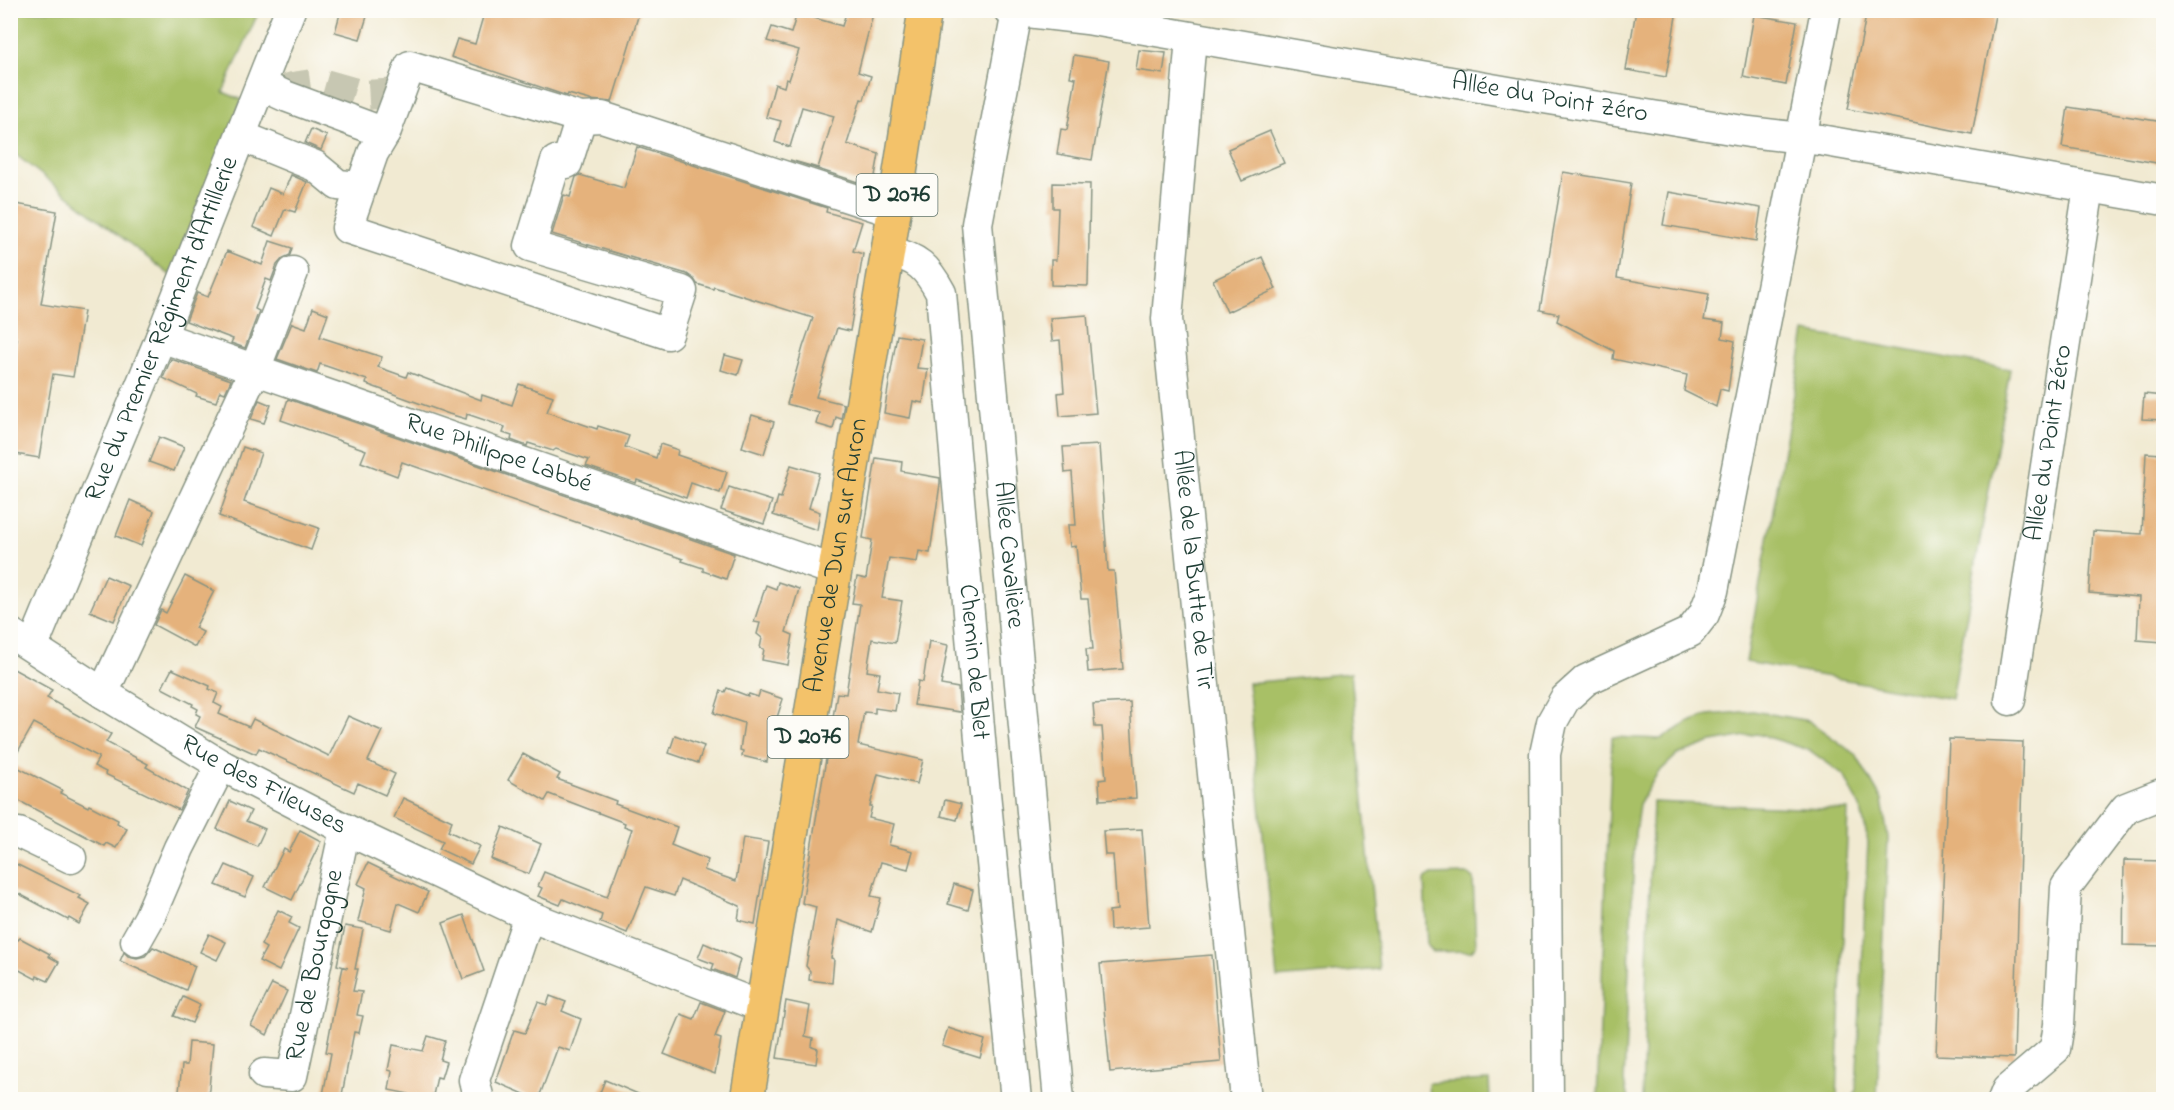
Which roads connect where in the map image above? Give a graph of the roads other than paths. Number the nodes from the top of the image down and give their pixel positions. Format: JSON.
{"nodes":[{"id":1,"x":290,"y":10,"type":"edge"},
{"id":2,"x":926,"y":10,"type":"edge"},
{"id":3,"x":1826,"y":10,"type":"edge"},
{"id":4,"x":1013,"y":11,"type":"edge"},
{"id":5,"x":1191,"y":38,"type":"junction"},
{"id":6,"x":261,"y":86,"type":"junction"},
{"id":7,"x":581,"y":118,"type":"junction"},
{"id":8,"x":385,"y":133,"type":"junction"},
{"id":9,"x":241,"y":136,"type":"junction"},
{"id":10,"x":1802,"y":139,"type":"junction"},
{"id":11,"x":360,"y":187,"type":"junction"},
{"id":12,"x":2089,"y":187,"type":"junction"},
{"id":13,"x":2163,"y":200,"type":"edge"},
{"id":14,"x":894,"y":212,"type":"junction"},
{"id":15,"x":888,"y":252,"type":"junction"},
{"id":16,"x":293,"y":272,"type":"dead end"},
{"id":17,"x":161,"y":337,"type":"junction"},
{"id":18,"x":255,"y":369,"type":"junction"},
{"id":19,"x":836,"y":571,"type":"junction"},
{"id":20,"x":22,"y":639,"type":"edge"},
{"id":21,"x":103,"y":693,"type":"junction"},
{"id":22,"x":2010,"y":700,"type":"dead end"},
{"id":23,"x":221,"y":765,"type":"junction"},
{"id":24,"x":2163,"y":793,"type":"edge"},
{"id":25,"x":345,"y":830,"type":"junction"},
{"id":26,"x":13,"y":836,"type":"edge"},
{"id":27,"x":71,"y":858,"type":"dead end"},
{"id":28,"x":529,"y":916,"type":"junction"},
{"id":29,"x":136,"y":941,"type":"dead end"},
{"id":30,"x":762,"y":1007,"type":"junction"},
{"id":31,"x":264,"y":1074,"type":"dead end"},
{"id":32,"x":479,"y":1100,"type":"edge"},
{"id":33,"x":747,"y":1100,"type":"edge"},
{"id":34,"x":1016,"y":1100,"type":"edge"},
{"id":35,"x":1059,"y":1100,"type":"edge"},
{"id":36,"x":1246,"y":1100,"type":"edge"},
{"id":37,"x":1548,"y":1100,"type":"edge"},
{"id":38,"x":2003,"y":1100,"type":"edge"}],
"edges":[{"from":1,"to":6,"type":"street","name":"Rue du Premier Régiment d'Artillerie"},
{"from":2,"to":14,"type":"main road","name":"Avenue de Dun sur Auron","number":"D 2076"},
{"from":3,"to":10,"type":"street"},
{"from":4,"to":5,"type":"street","name":"Allée du Point Zéro"},
{"from":4,"to":35,"type":"street","name":"Allée Cavalière"},
{"from":5,"to":10,"type":"street","name":"Allée du Point Zéro"},
{"from":5,"to":36,"type":"street","name":"Allée de la Butte de Tir"},
{"from":6,"to":8,"type":"street"},
{"from":6,"to":9,"type":"street","name":"Rue du Premier Régiment d'Artillerie"},
{"from":7,"to":8,"type":"street"},
{"from":7,"to":11,"type":"street"},
{"from":7,"to":14,"type":"street"},
{"from":8,"to":11,"type":"street"},
{"from":9,"to":11,"type":"street"},
{"from":9,"to":17,"type":"street","name":"Rue du Premier Régiment d'Artillerie"},
{"from":10,"to":12,"type":"street","name":"Allée du Point Zéro"},
{"from":10,"to":37,"type":"street"},
{"from":12,"to":13,"type":"street","name":"Allée du Point Zéro"},
{"from":12,"to":22,"type":"street","name":"Allée du Point Zéro"},
{"from":14,"to":15,"type":"main road","name":"Avenue de Dun sur Auron","number":"D 2076"},
{"from":15,"to":19,"type":"main road","name":"Avenue de Dun sur Auron","number":"D 2076"},
{"from":15,"to":34,"type":"street","name":"Chemin de Blet"},
{"from":16,"to":18,"type":"street"},
{"from":17,"to":18,"type":"street","name":"Rue Philippe Labbé"},
{"from":17,"to":20,"type":"street","name":"Rue du Premier Régiment d'Artillerie"},
{"from":18,"to":19,"type":"street","name":"Rue Philippe Labbé"},
{"from":18,"to":21,"type":"street"},
{"from":19,"to":30,"type":"main road","name":"Avenue de Dun sur Auron","number":"D 2076"},
{"from":20,"to":21,"type":"street","name":"Rue des Fileuses"},
{"from":21,"to":23,"type":"street","name":"Rue des Fileuses"},
{"from":23,"to":25,"type":"street","name":"Rue des Fileuses"},
{"from":23,"to":29,"type":"street"},
{"from":24,"to":38,"type":"street"},
{"from":25,"to":28,"type":"street","name":"Rue des Fileuses"},
{"from":25,"to":31,"type":"street","name":"Rue de Bourgogne"},
{"from":26,"to":27,"type":"street"},
{"from":28,"to":30,"type":"street","name":"Rue des Fileuses"},
{"from":28,"to":32,"type":"street"},
{"from":30,"to":33,"type":"main road","name":"Avenue de Dun sur Auron","number":"D 2076"}]}
